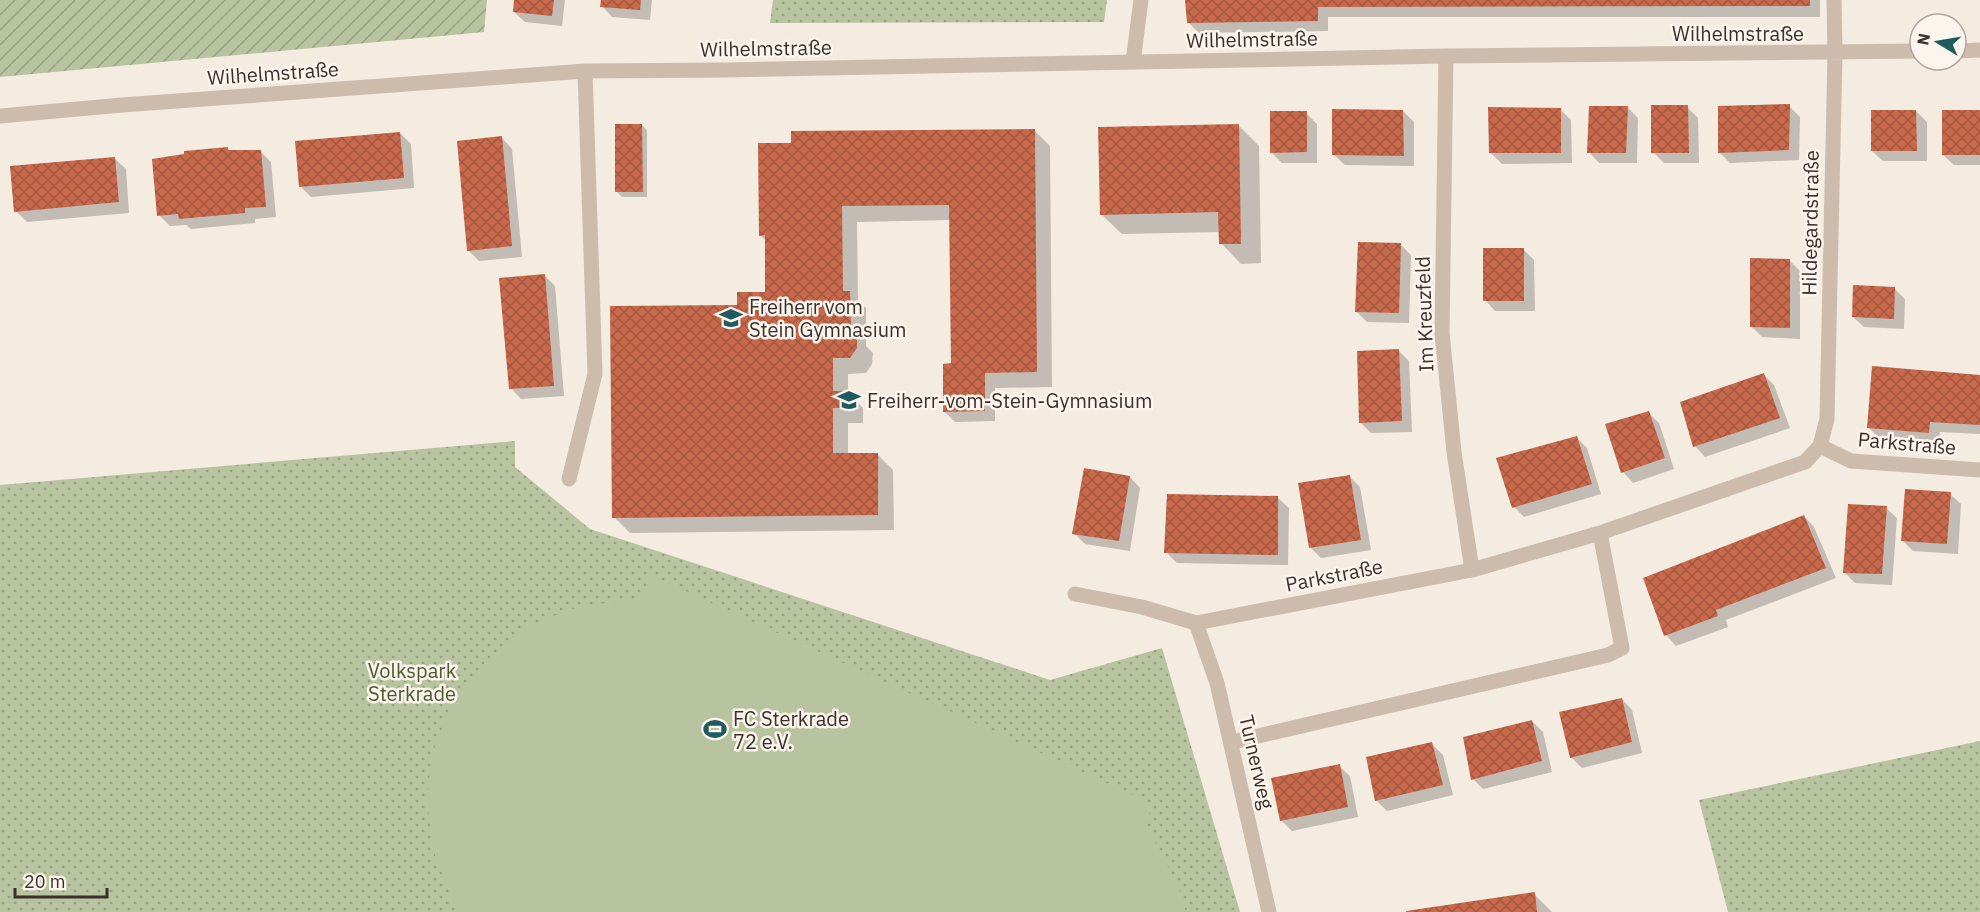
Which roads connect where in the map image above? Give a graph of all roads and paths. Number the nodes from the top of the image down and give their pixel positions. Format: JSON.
{"nodes":[{"id":1,"x":1141,"y":0,"type":"edge"},
{"id":2,"x":1834,"y":0,"type":"edge"},
{"id":3,"x":1908,"y":51,"type":"edge"},
{"id":4,"x":1835,"y":53,"type":"junction"},
{"id":5,"x":1446,"y":56,"type":"junction"},
{"id":6,"x":1132,"y":62,"type":"junction"},
{"id":7,"x":585,"y":71,"type":"junction"},
{"id":8,"x":0,"y":116,"type":"edge"},
{"id":9,"x":1820,"y":446,"type":"junction"},
{"id":10,"x":1980,"y":470,"type":"edge"},
{"id":11,"x":569,"y":480,"type":"dead end"},
{"id":12,"x":1600,"y":533,"type":"junction"},
{"id":13,"x":1472,"y":570,"type":"junction"},
{"id":14,"x":1075,"y":594,"type":"dead end"},
{"id":15,"x":1196,"y":623,"type":"junction"},
{"id":16,"x":1232,"y":742,"type":"junction"},
{"id":17,"x":1269,"y":912,"type":"edge"}],
"edges":[{"from":1,"to":6,"type":"street"},
{"from":2,"to":4,"type":"street","name":"Hildegardstraße"},
{"from":3,"to":4,"type":"street","name":"Wilhelmstraße"},
{"from":4,"to":5,"type":"street","name":"Wilhelmstraße"},
{"from":4,"to":9,"type":"street","name":"Hildegardstraße"},
{"from":5,"to":6,"type":"street","name":"Wilhelmstraße"},
{"from":5,"to":13,"type":"street","name":"Im Kreuzfeld"},
{"from":6,"to":7,"type":"street","name":"Wilhelmstraße"},
{"from":7,"to":8,"type":"street","name":"Wilhelmstraße"},
{"from":7,"to":11,"type":"street"},
{"from":9,"to":10,"type":"street","name":"Parkstraße"},
{"from":9,"to":12,"type":"street","name":"Parkstraße"},
{"from":12,"to":13,"type":"street","name":"Parkstraße"},
{"from":12,"to":16,"type":"street"},
{"from":13,"to":15,"type":"street","name":"Parkstraße"},
{"from":14,"to":15,"type":"street","name":"Parkstraße"},
{"from":15,"to":16,"type":"street","name":"Turnerweg"},
{"from":16,"to":17,"type":"street","name":"Turnerweg"}]}
